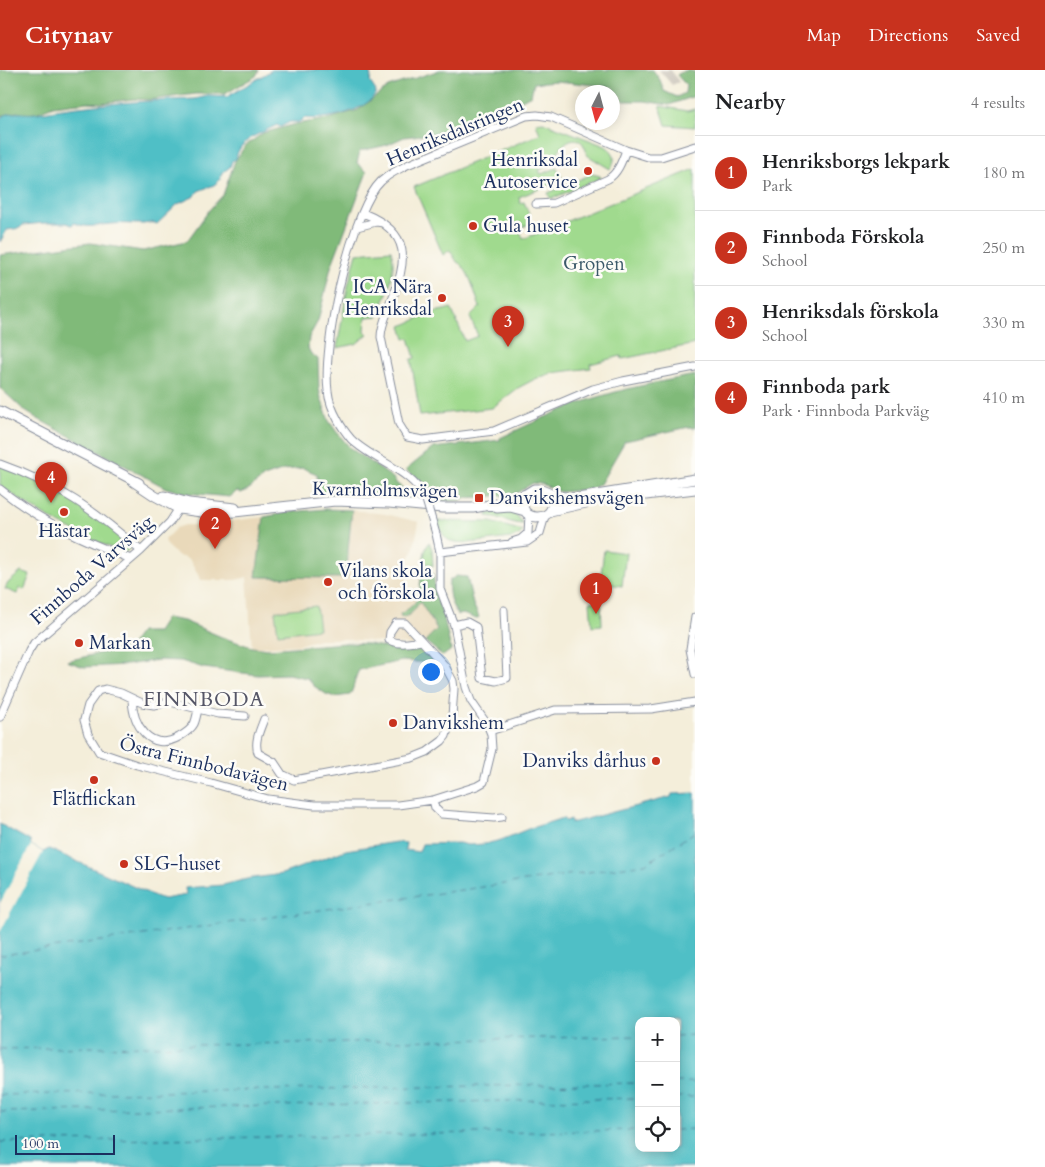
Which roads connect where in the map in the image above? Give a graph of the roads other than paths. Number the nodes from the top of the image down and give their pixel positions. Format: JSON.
{"nodes":[{"id":1,"x":695,"y":146,"type":"edge"},
{"id":2,"x":626,"y":150,"type":"junction"},
{"id":3,"x":536,"y":204,"type":"dead end"},
{"id":4,"x":363,"y":213,"type":"junction"},
{"id":5,"x":386,"y":224,"type":"junction"},
{"id":6,"x":358,"y":227,"type":"junction"},
{"id":7,"x":695,"y":367,"type":"edge"},
{"id":8,"x":0,"y":411,"type":"edge"},
{"id":9,"x":0,"y":464,"type":"edge"},
{"id":10,"x":695,"y":480,"type":"edge"},
{"id":11,"x":0,"y":489,"type":"edge"},
{"id":12,"x":695,"y":489,"type":"edge"},
{"id":13,"x":526,"y":494,"type":"junction"},
{"id":14,"x":549,"y":494,"type":"junction"},
{"id":15,"x":181,"y":506,"type":"junction"},
{"id":16,"x":482,"y":507,"type":"junction"},
{"id":17,"x":527,"y":513,"type":"junction"},
{"id":18,"x":547,"y":514,"type":"junction"},
{"id":19,"x":507,"y":544,"type":"junction"},
{"id":20,"x":141,"y":550,"type":"junction"},
{"id":21,"x":440,"y":552,"type":"junction"},
{"id":22,"x":131,"y":559,"type":"junction"},
{"id":23,"x":504,"y":610,"type":"dead end"},
{"id":24,"x":695,"y":617,"type":"edge"},
{"id":25,"x":454,"y":625,"type":"junction"},
{"id":26,"x":421,"y":641,"type":"dead end"},
{"id":27,"x":695,"y":674,"type":"edge"},
{"id":28,"x":464,"y":678,"type":"junction"},
{"id":29,"x":453,"y":681,"type":"junction"},
{"id":30,"x":132,"y":699,"type":"junction"},
{"id":31,"x":695,"y":702,"type":"edge"},
{"id":32,"x":198,"y":709,"type":"junction"},
{"id":33,"x":245,"y":716,"type":"dead end"},
{"id":34,"x":0,"y":717,"type":"edge"},
{"id":35,"x":264,"y":719,"type":"dead end"},
{"id":36,"x":490,"y":731,"type":"junction"},
{"id":37,"x":433,"y":800,"type":"junction"},
{"id":38,"x":502,"y":817,"type":"dead end"}],
"edges":[{"from":1,"to":2,"type":"street","name":"Henriksdalsringen"},
{"from":2,"to":3,"type":"street"},
{"from":2,"to":4,"type":"street","name":"Henriksdalsringen"},
{"from":4,"to":5,"type":"street"},
{"from":4,"to":6,"type":"street","name":"Henriksdalsringen"},
{"from":5,"to":6,"type":"street"},
{"from":5,"to":7,"type":"street"},
{"from":6,"to":21,"type":"street","name":"Henriksdalsringen","bridge":true},
{"from":8,"to":15,"type":"street","name":"Kvarnholmsvägen"},
{"from":9,"to":20,"type":"street"},
{"from":10,"to":14,"type":"street","name":"Kvarnholmsvägen"},
{"from":11,"to":22,"type":"street"},
{"from":12,"to":18,"type":"street","name":"Kvarnholmsvägen"},
{"from":13,"to":14,"type":"street","name":"Kvarnholmsvägen"},
{"from":13,"to":16,"type":"street","name":"Kvarnholmsvägen"},
{"from":13,"to":17,"type":"street"},
{"from":14,"to":18,"type":"street"},
{"from":15,"to":16,"type":"street","name":"Kvarnholmsvägen"},
{"from":15,"to":20,"type":"street","name":"Finnboda Varvsväg"},
{"from":16,"to":17,"type":"street","name":"Kvarnholmsvägen"},
{"from":17,"to":18,"type":"street","name":"Kvarnholmsvägen"},
{"from":17,"to":19,"type":"street"},
{"from":18,"to":19,"type":"street"},
{"from":19,"to":21,"type":"street"},
{"from":20,"to":22,"type":"street","name":"Finnboda Varvsväg"},
{"from":21,"to":25,"type":"street"},
{"from":22,"to":34,"type":"street","name":"Finnboda Varvsväg"},
{"from":23,"to":25,"type":"street"},
{"from":24,"to":27,"type":"street"},
{"from":25,"to":28,"type":"street"},
{"from":26,"to":29,"type":"street"},
{"from":28,"to":29,"type":"street"},
{"from":28,"to":36,"type":"street"},
{"from":29,"to":35,"type":"street"},
{"from":30,"to":32,"type":"street","name":"Östra Finnbodavägen"},
{"from":30,"to":32,"type":"street"},
{"from":30,"to":37,"type":"street","name":"Östra Finnbodavägen"},
{"from":31,"to":36,"type":"street"},
{"from":32,"to":33,"type":"street","name":"Östra Finnbodavägen"},
{"from":36,"to":37,"type":"street","name":"Östra Finnbodavägen"},
{"from":37,"to":38,"type":"street"}]}
